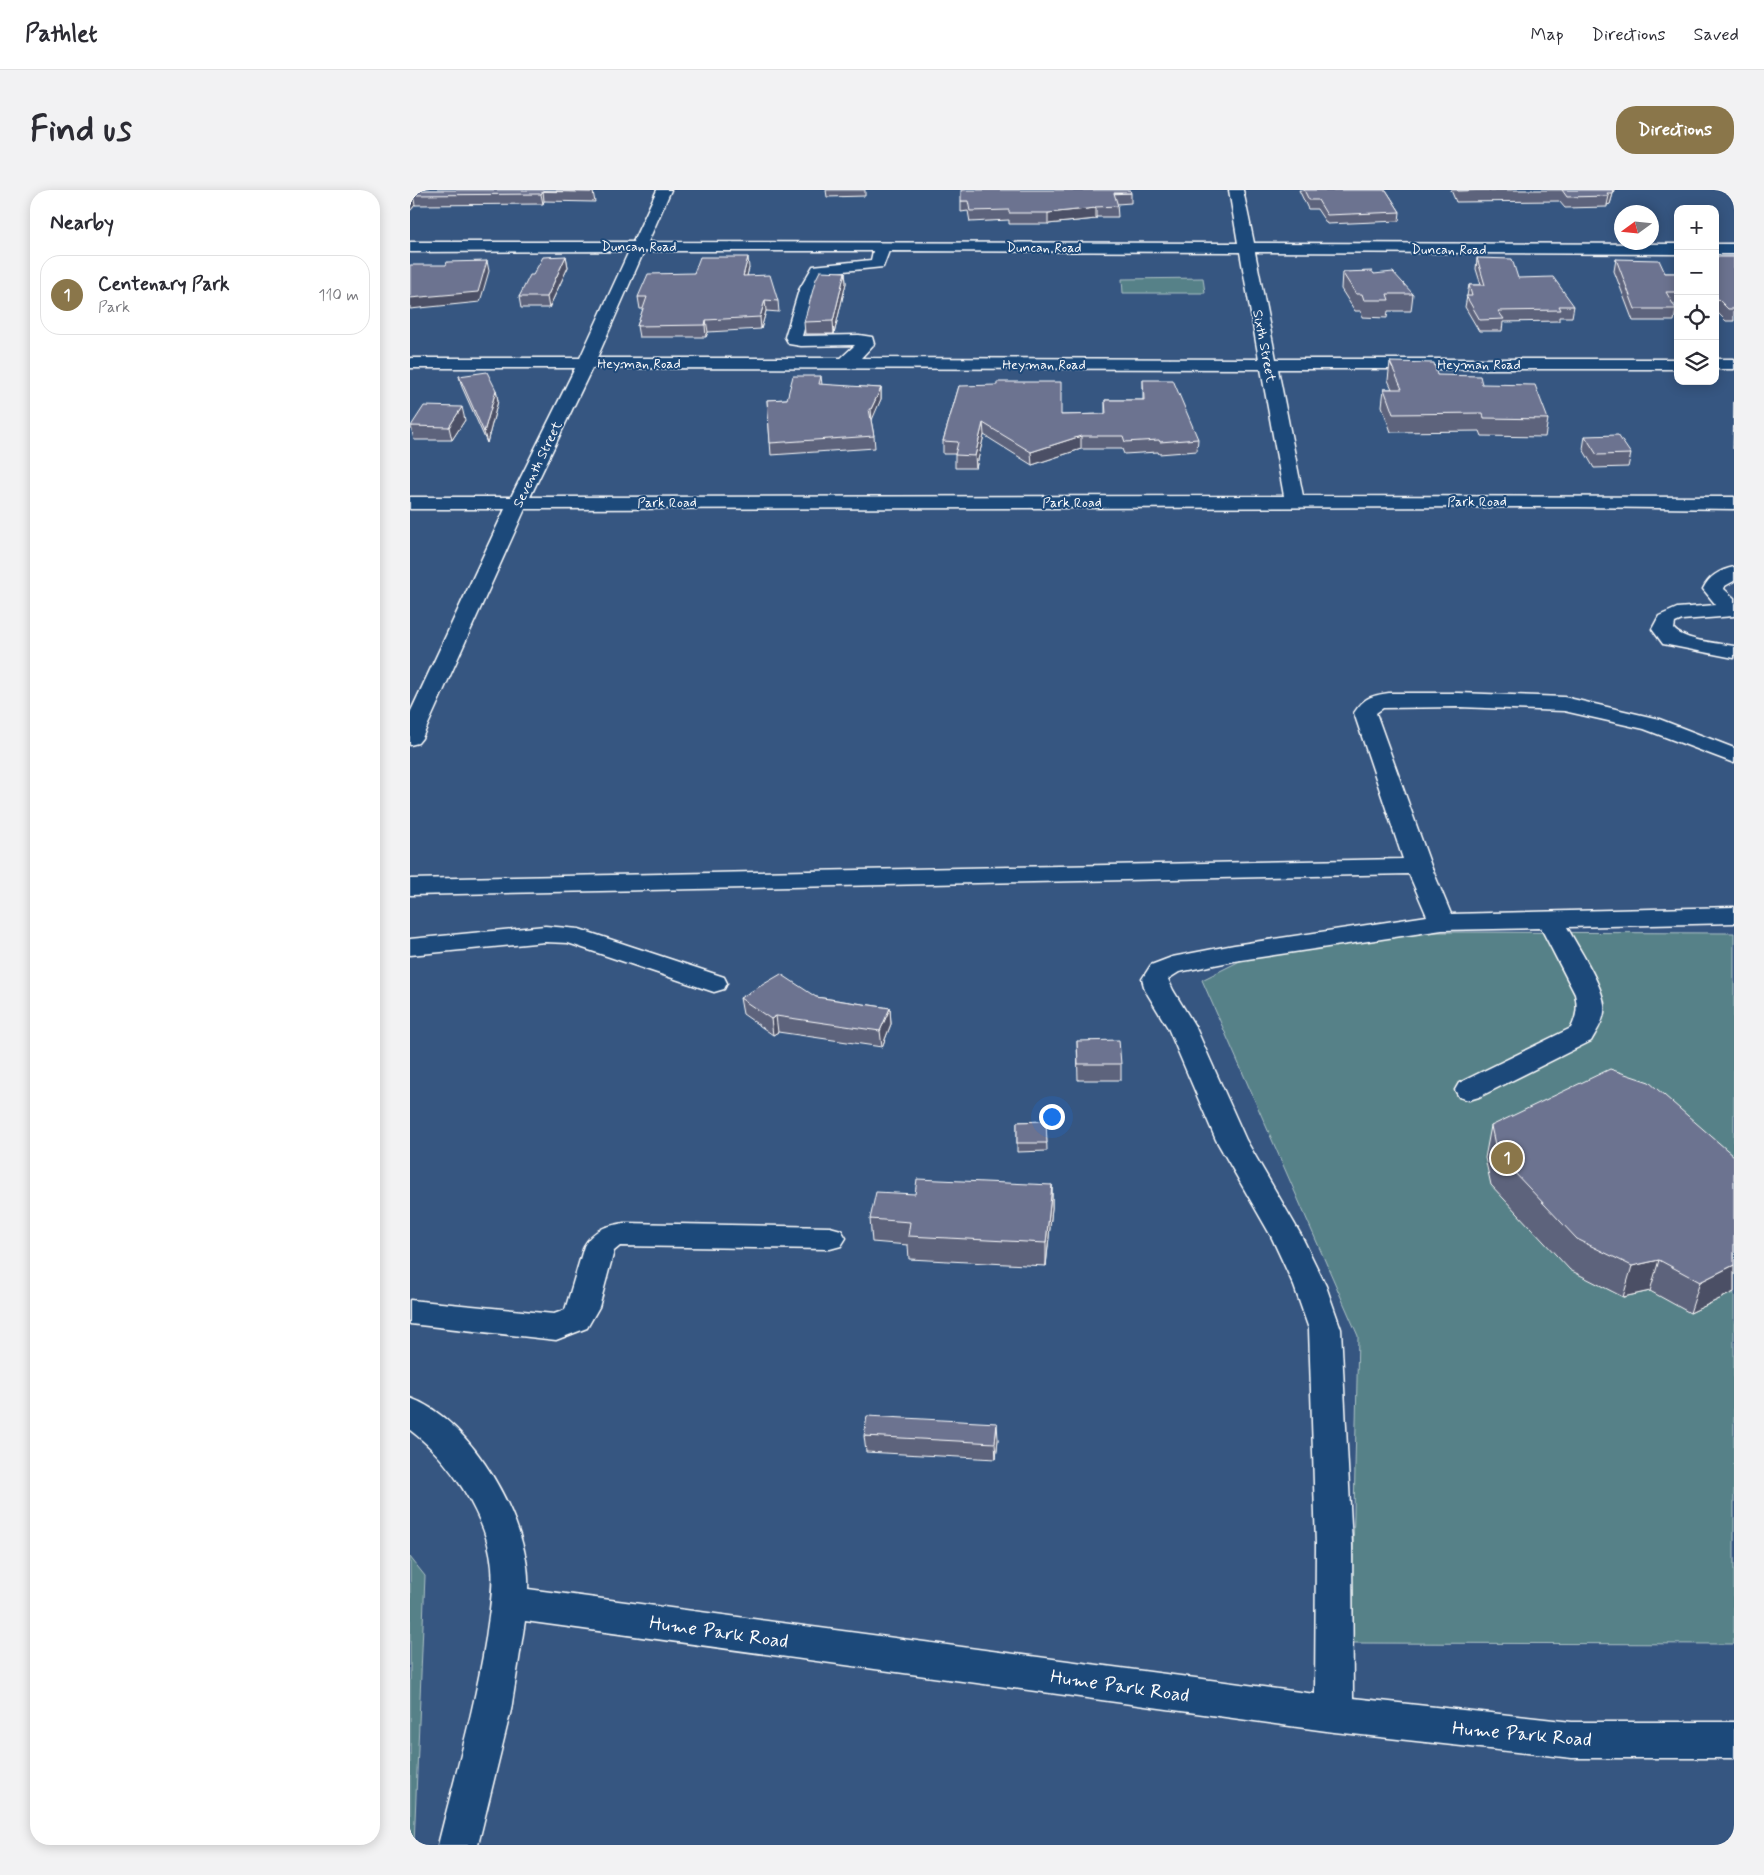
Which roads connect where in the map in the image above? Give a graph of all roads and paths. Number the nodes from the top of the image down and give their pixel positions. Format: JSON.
{"nodes":[{"id":1,"x":664,"y":190,"type":"edge"},
{"id":2,"x":1236,"y":190,"type":"edge"},
{"id":3,"x":638,"y":246,"type":"junction"},
{"id":4,"x":882,"y":246,"type":"junction"},
{"id":5,"x":410,"y":247,"type":"edge"},
{"id":6,"x":1248,"y":248,"type":"junction"},
{"id":7,"x":1674,"y":249,"type":"edge"},
{"id":8,"x":1719,"y":249,"type":"edge"},
{"id":9,"x":1734,"y":249,"type":"edge"},
{"id":10,"x":410,"y":363,"type":"edge"},
{"id":11,"x":586,"y":363,"type":"junction"},
{"id":12,"x":846,"y":364,"type":"junction"},
{"id":13,"x":1269,"y":364,"type":"junction"},
{"id":14,"x":1674,"y":364,"type":"edge"},
{"id":15,"x":1719,"y":364,"type":"edge"},
{"id":16,"x":1734,"y":364,"type":"edge"},
{"id":17,"x":518,"y":502,"type":"junction"},
{"id":18,"x":1295,"y":502,"type":"junction"},
{"id":19,"x":410,"y":503,"type":"edge"},
{"id":20,"x":1734,"y":503,"type":"edge"},
{"id":21,"x":1734,"y":573,"type":"edge"},
{"id":22,"x":1734,"y":606,"type":"edge"},
{"id":23,"x":1734,"y":610,"type":"edge"},
{"id":24,"x":1734,"y":652,"type":"edge"},
{"id":25,"x":410,"y":738,"type":"edge"},
{"id":26,"x":1734,"y":756,"type":"edge"},
{"id":27,"x":1418,"y":866,"type":"junction"},
{"id":28,"x":410,"y":886,"type":"edge"},
{"id":29,"x":1734,"y":915,"type":"edge"},
{"id":30,"x":1550,"y":920,"type":"junction"},
{"id":31,"x":1442,"y":922,"type":"junction"},
{"id":32,"x":410,"y":947,"type":"edge"},
{"id":33,"x":714,"y":984,"type":"dead end"},
{"id":34,"x":1469,"y":1090,"type":"dead end"},
{"id":35,"x":830,"y":1238,"type":"dead end"},
{"id":36,"x":410,"y":1312,"type":"edge"},
{"id":37,"x":410,"y":1412,"type":"edge"},
{"id":38,"x":509,"y":1603,"type":"junction"},
{"id":39,"x":1334,"y":1714,"type":"junction"},
{"id":40,"x":1734,"y":1740,"type":"edge"},
{"id":41,"x":458,"y":1845,"type":"edge"}],
"edges":[{"from":1,"to":3,"type":"street","name":"Seventh Street"},
{"from":2,"to":6,"type":"street","name":"Sixth Street"},
{"from":3,"to":4,"type":"street","name":"Duncan Road"},
{"from":3,"to":5,"type":"street","name":"Duncan Road"},
{"from":3,"to":11,"type":"street","name":"Seventh Street"},
{"from":4,"to":6,"type":"street","name":"Duncan Road"},
{"from":4,"to":12,"type":"street"},
{"from":6,"to":7,"type":"street","name":"Duncan Road"},
{"from":6,"to":13,"type":"street","name":"Sixth Street"},
{"from":8,"to":9,"type":"street"},
{"from":10,"to":11,"type":"street","name":"Heyman Road"},
{"from":11,"to":12,"type":"street","name":"Heyman Road"},
{"from":11,"to":17,"type":"street","name":"Seventh Street"},
{"from":12,"to":13,"type":"street","name":"Heyman Road"},
{"from":13,"to":14,"type":"street","name":"Heyman Road"},
{"from":13,"to":18,"type":"street","name":"Sixth Street"},
{"from":15,"to":16,"type":"street"},
{"from":17,"to":18,"type":"street","name":"Park Road"},
{"from":17,"to":19,"type":"street","name":"Park Road"},
{"from":17,"to":25,"type":"street","name":"Seventh Street"},
{"from":18,"to":20,"type":"street","name":"Park Road"},
{"from":21,"to":22,"type":"street"},
{"from":23,"to":24,"type":"street"},
{"from":26,"to":27,"type":"street"},
{"from":27,"to":28,"type":"street"},
{"from":27,"to":31,"type":"street"},
{"from":29,"to":30,"type":"street"},
{"from":30,"to":31,"type":"street"},
{"from":30,"to":34,"type":"street"},
{"from":31,"to":39,"type":"street"},
{"from":32,"to":33,"type":"street"},
{"from":35,"to":36,"type":"street"},
{"from":37,"to":38,"type":"street"},
{"from":38,"to":39,"type":"street","name":"Hume Park Road"},
{"from":38,"to":41,"type":"street"},
{"from":39,"to":40,"type":"street","name":"Hume Park Road"}]}
